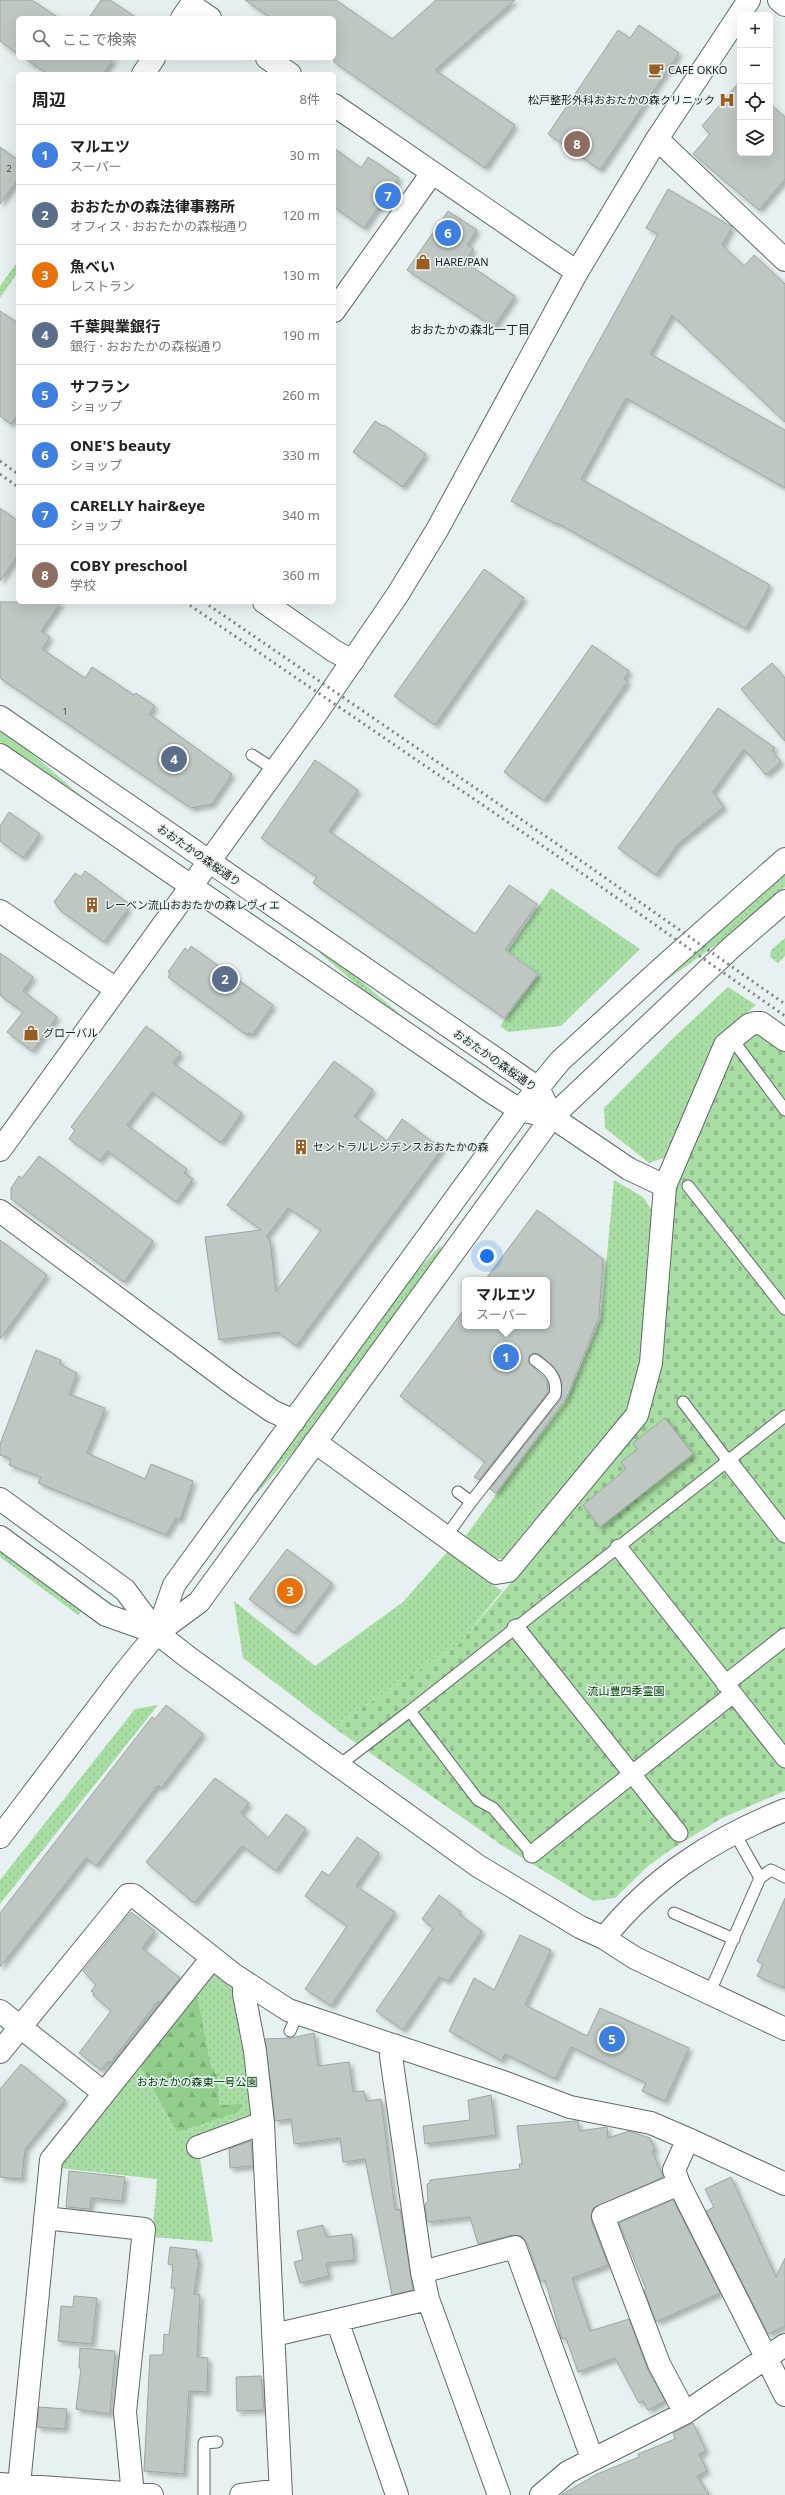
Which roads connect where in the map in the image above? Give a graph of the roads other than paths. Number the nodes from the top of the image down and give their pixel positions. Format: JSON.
{"nodes":[{"id":1,"x":750,"y":0,"type":"edge"},
{"id":2,"x":779,"y":0,"type":"edge"},
{"id":3,"x":785,"y":5,"type":"edge"},
{"id":4,"x":183,"y":16,"type":"edge"},
{"id":5,"x":207,"y":16,"type":"edge"},
{"id":6,"x":153,"y":60,"type":"edge"},
{"id":7,"x":270,"y":60,"type":"edge"},
{"id":8,"x":144,"y":72,"type":"edge"},
{"id":9,"x":287,"y":72,"type":"edge"},
{"id":10,"x":336,"y":106,"type":"edge"},
{"id":11,"x":657,"y":139,"type":"junction"},
{"id":12,"x":432,"y":173,"type":"junction"},
{"id":13,"x":785,"y":260,"type":"edge"},
{"id":14,"x":578,"y":272,"type":"junction"},
{"id":15,"x":336,"y":308,"type":"edge"},
{"id":16,"x":267,"y":604,"type":"edge"},
{"id":17,"x":353,"y":661,"type":"junction"},
{"id":18,"x":0,"y":717,"type":"edge"},
{"id":19,"x":0,"y":755,"type":"edge"},
{"id":20,"x":252,"y":755,"type":"dead end"},
{"id":21,"x":275,"y":770,"type":"junction"},
{"id":22,"x":785,"y":859,"type":"edge"},
{"id":23,"x":208,"y":862,"type":"junction"},
{"id":24,"x":192,"y":887,"type":"junction"},
{"id":25,"x":785,"y":901,"type":"edge"},
{"id":26,"x":0,"y":911,"type":"edge"},
{"id":27,"x":116,"y":989,"type":"junction"},
{"id":28,"x":732,"y":1039,"type":"junction"},
{"id":29,"x":785,"y":1040,"type":"edge"},
{"id":30,"x":538,"y":1088,"type":"junction"},
{"id":31,"x":520,"y":1110,"type":"junction"},
{"id":32,"x":785,"y":1110,"type":"edge"},
{"id":33,"x":552,"y":1117,"type":"junction"},
{"id":34,"x":0,"y":1150,"type":"edge"},
{"id":35,"x":665,"y":1186,"type":"junction"},
{"id":36,"x":688,"y":1186,"type":"dead end"},
{"id":37,"x":0,"y":1211,"type":"edge"},
{"id":38,"x":785,"y":1309,"type":"edge"},
{"id":39,"x":535,"y":1360,"type":"dead end"},
{"id":40,"x":682,"y":1402,"type":"dead end"},
{"id":41,"x":785,"y":1416,"type":"edge"},
{"id":42,"x":294,"y":1421,"type":"junction"},
{"id":43,"x":315,"y":1442,"type":"junction"},
{"id":44,"x":728,"y":1461,"type":"junction"},
{"id":45,"x":458,"y":1492,"type":"dead end"},
{"id":46,"x":0,"y":1499,"type":"edge"},
{"id":47,"x":471,"y":1502,"type":"junction"},
{"id":48,"x":785,"y":1534,"type":"edge"},
{"id":49,"x":0,"y":1537,"type":"edge"},
{"id":50,"x":445,"y":1538,"type":"junction"},
{"id":51,"x":619,"y":1548,"type":"junction"},
{"id":52,"x":516,"y":1628,"type":"junction"},
{"id":53,"x":157,"y":1633,"type":"junction"},
{"id":54,"x":785,"y":1637,"type":"edge"},
{"id":55,"x":729,"y":1689,"type":"junction"},
{"id":56,"x":410,"y":1711,"type":"junction"},
{"id":57,"x":785,"y":1759,"type":"edge"},
{"id":58,"x":338,"y":1766,"type":"junction"},
{"id":59,"x":632,"y":1773,"type":"junction"},
{"id":60,"x":785,"y":1810,"type":"edge"},
{"id":61,"x":734,"y":1832,"type":"junction"},
{"id":62,"x":678,"y":1833,"type":"dead end"},
{"id":63,"x":0,"y":1837,"type":"edge"},
{"id":64,"x":532,"y":1854,"type":"joint"},
{"id":65,"x":785,"y":1876,"type":"edge"},
{"id":66,"x":760,"y":1878,"type":"junction"},
{"id":67,"x":674,"y":1913,"type":"dead end"},
{"id":68,"x":604,"y":1938,"type":"junction"},
{"id":69,"x":734,"y":1939,"type":"junction"},
{"id":70,"x":212,"y":1958,"type":"junction"},
{"id":71,"x":244,"y":1982,"type":"junction"},
{"id":72,"x":709,"y":1994,"type":"junction"},
{"id":73,"x":0,"y":2011,"type":"edge"},
{"id":74,"x":21,"y":2028,"type":"junction"},
{"id":75,"x":785,"y":2030,"type":"edge"},
{"id":76,"x":394,"y":2045,"type":"junction"},
{"id":77,"x":0,"y":2052,"type":"edge"},
{"id":78,"x":104,"y":2093,"type":"junction"},
{"id":79,"x":263,"y":2123,"type":"junction"},
{"id":80,"x":688,"y":2139,"type":"junction"},
{"id":81,"x":198,"y":2146,"type":"dead end"},
{"id":82,"x":679,"y":2184,"type":"junction"},
{"id":83,"x":785,"y":2184,"type":"edge"},
{"id":84,"x":45,"y":2218,"type":"junction"},
{"id":85,"x":422,"y":2272,"type":"junction"},
{"id":86,"x":428,"y":2299,"type":"junction"},
{"id":87,"x":337,"y":2320,"type":"junction"},
{"id":88,"x":274,"y":2335,"type":"junction"},
{"id":89,"x":785,"y":2345,"type":"edge"},
{"id":90,"x":766,"y":2358,"type":"junction"},
{"id":91,"x":785,"y":2395,"type":"edge"},
{"id":92,"x":685,"y":2413,"type":"junction"},
{"id":93,"x":217,"y":2442,"type":"dead end"},
{"id":94,"x":592,"y":2458,"type":"junction"},
{"id":95,"x":12,"y":2488,"type":"edge"},
{"id":96,"x":280,"y":2492,"type":"edge"},
{"id":97,"x":139,"y":2494,"type":"edge"},
{"id":98,"x":204,"y":2495,"type":"edge"},
{"id":99,"x":241,"y":2495,"type":"edge"},
{"id":100,"x":397,"y":2495,"type":"edge"},
{"id":101,"x":499,"y":2495,"type":"edge"},
{"id":102,"x":541,"y":2495,"type":"edge"}],
"edges":[{"from":1,"to":11,"type":"street"},
{"from":2,"to":3,"type":"street"},
{"from":4,"to":5,"type":"street"},
{"from":6,"to":8,"type":"street"},
{"from":7,"to":9,"type":"street"},
{"from":10,"to":12,"type":"street"},
{"from":11,"to":13,"type":"street"},
{"from":11,"to":14,"type":"street"},
{"from":12,"to":14,"type":"street"},
{"from":12,"to":15,"type":"street"},
{"from":14,"to":17,"type":"street"},
{"from":16,"to":17,"type":"street"},
{"from":17,"to":21,"type":"street"},
{"from":18,"to":23,"type":"street","name":"おおたかの森桜通り"},
{"from":19,"to":24,"type":"street"},
{"from":20,"to":21,"type":"lane"},
{"from":21,"to":23,"type":"street"},
{"from":22,"to":30,"type":"street"},
{"from":23,"to":24,"type":"street"},
{"from":23,"to":30,"type":"street","name":"おおたかの森桜通り"},
{"from":24,"to":27,"type":"street"},
{"from":24,"to":31,"type":"street"},
{"from":25,"to":33,"type":"street"},
{"from":26,"to":27,"type":"street"},
{"from":27,"to":34,"type":"street"},
{"from":28,"to":29,"type":"street"},
{"from":28,"to":32,"type":"lane"},
{"from":28,"to":35,"type":"street"},
{"from":30,"to":31,"type":"street"},
{"from":30,"to":33,"type":"street","name":"おおたかの森桜通り"},
{"from":31,"to":33,"type":"street"},
{"from":31,"to":42,"type":"street"},
{"from":33,"to":35,"type":"street"},
{"from":33,"to":43,"type":"street"},
{"from":35,"to":50,"type":"street"},
{"from":36,"to":38,"type":"lane"},
{"from":37,"to":42,"type":"street"},
{"from":39,"to":47,"type":"lane"},
{"from":40,"to":44,"type":"lane"},
{"from":41,"to":44,"type":"lane"},
{"from":42,"to":53,"type":"street"},
{"from":43,"to":50,"type":"street"},
{"from":43,"to":53,"type":"street"},
{"from":44,"to":48,"type":"street"},
{"from":44,"to":51,"type":"lane"},
{"from":45,"to":47,"type":"lane"},
{"from":46,"to":53,"type":"street"},
{"from":47,"to":50,"type":"lane"},
{"from":49,"to":53,"type":"street"},
{"from":51,"to":52,"type":"lane"},
{"from":51,"to":55,"type":"street"},
{"from":52,"to":56,"type":"lane"},
{"from":52,"to":59,"type":"street"},
{"from":53,"to":58,"type":"street"},
{"from":53,"to":63,"type":"street"},
{"from":54,"to":55,"type":"street"},
{"from":55,"to":57,"type":"street"},
{"from":55,"to":59,"type":"street"},
{"from":56,"to":58,"type":"lane"},
{"from":56,"to":64,"type":"lane"},
{"from":58,"to":68,"type":"street"},
{"from":59,"to":62,"type":"street"},
{"from":59,"to":64,"type":"street"},
{"from":60,"to":61,"type":"street"},
{"from":61,"to":66,"type":"lane"},
{"from":61,"to":68,"type":"street"},
{"from":65,"to":66,"type":"lane"},
{"from":66,"to":69,"type":"lane"},
{"from":67,"to":69,"type":"lane"},
{"from":68,"to":72,"type":"street"},
{"from":69,"to":72,"type":"lane"},
{"from":70,"to":71,"type":"street"},
{"from":70,"to":74,"type":"street"},
{"from":70,"to":78,"type":"street"},
{"from":71,"to":76,"type":"street"},
{"from":71,"to":79,"type":"street"},
{"from":72,"to":75,"type":"street"},
{"from":73,"to":74,"type":"street"},
{"from":74,"to":77,"type":"street"},
{"from":74,"to":78,"type":"street"},
{"from":76,"to":80,"type":"street"},
{"from":76,"to":85,"type":"street"},
{"from":78,"to":84,"type":"street"},
{"from":79,"to":81,"type":"street"},
{"from":79,"to":88,"type":"street"},
{"from":80,"to":82,"type":"street"},
{"from":80,"to":83,"type":"street"},
{"from":82,"to":90,"type":"street"},
{"from":82,"to":92,"type":"street"},
{"from":84,"to":95,"type":"street"},
{"from":84,"to":97,"type":"street"},
{"from":85,"to":86,"type":"street"},
{"from":85,"to":94,"type":"street"},
{"from":86,"to":87,"type":"street"},
{"from":86,"to":101,"type":"street"},
{"from":87,"to":88,"type":"street"},
{"from":87,"to":100,"type":"street"},
{"from":88,"to":96,"type":"street"},
{"from":89,"to":90,"type":"street"},
{"from":90,"to":91,"type":"street"},
{"from":90,"to":92,"type":"street"},
{"from":92,"to":94,"type":"street"},
{"from":93,"to":98,"type":"lane"},
{"from":94,"to":102,"type":"street"},
{"from":95,"to":97,"type":"street"},
{"from":96,"to":99,"type":"street"}]}
